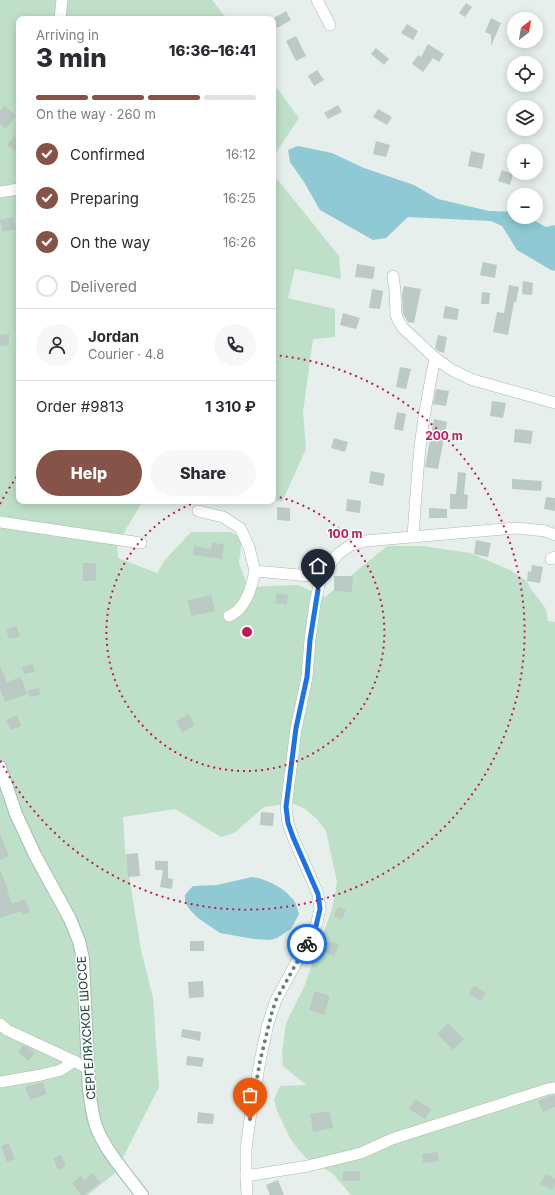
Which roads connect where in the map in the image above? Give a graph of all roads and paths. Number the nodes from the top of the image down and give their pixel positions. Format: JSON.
{"nodes":[{"id":1,"x":62,"y":0,"type":"edge"},
{"id":2,"x":317,"y":0,"type":"edge"},
{"id":3,"x":60,"y":16,"type":"edge"},
{"id":4,"x":330,"y":25,"type":"dead end"},
{"id":5,"x":16,"y":189,"type":"edge"},
{"id":6,"x":0,"y":192,"type":"edge"},
{"id":7,"x":393,"y":276,"type":"dead end"},
{"id":8,"x":435,"y":358,"type":"junction"},
{"id":9,"x":555,"y":403,"type":"edge"},
{"id":10,"x":198,"y":511,"type":"dead end"},
{"id":11,"x":0,"y":522,"type":"edge"},
{"id":12,"x":555,"y":535,"type":"edge"},
{"id":13,"x":413,"y":537,"type":"junction"},
{"id":14,"x":141,"y":543,"type":"dead end"},
{"id":15,"x":255,"y":571,"type":"junction"},
{"id":16,"x":321,"y":577,"type":"junction"},
{"id":17,"x":230,"y":616,"type":"dead end"},
{"id":18,"x":0,"y":767,"type":"edge"},
{"id":19,"x":0,"y":1024,"type":"edge"},
{"id":20,"x":74,"y":1061,"type":"junction"},
{"id":21,"x":88,"y":1069,"type":"junction"},
{"id":22,"x":0,"y":1082,"type":"edge"},
{"id":23,"x":555,"y":1088,"type":"edge"},
{"id":24,"x":246,"y":1176,"type":"junction"},
{"id":25,"x":142,"y":1195,"type":"edge"},
{"id":26,"x":247,"y":1195,"type":"edge"}],
"edges":[{"from":1,"to":3,"type":"street"},
{"from":2,"to":4,"type":"street"},
{"from":5,"to":6,"type":"street"},
{"from":7,"to":8,"type":"street"},
{"from":8,"to":9,"type":"street"},
{"from":8,"to":13,"type":"street"},
{"from":10,"to":15,"type":"street"},
{"from":11,"to":14,"type":"street"},
{"from":12,"to":13,"type":"street"},
{"from":13,"to":16,"type":"street"},
{"from":15,"to":16,"type":"street"},
{"from":15,"to":17,"type":"street"},
{"from":16,"to":24,"type":"street"},
{"from":18,"to":21,"type":"main road","name":"СЕРГЕЛЯХСКОЕ ШОССЕ"},
{"from":19,"to":20,"type":"street"},
{"from":20,"to":21,"type":"street"},
{"from":20,"to":22,"type":"street"},
{"from":21,"to":25,"type":"main road","name":"СЕРГЕЛЯХСКОЕ ШОССЕ"},
{"from":23,"to":24,"type":"street"},
{"from":24,"to":26,"type":"street"}]}
